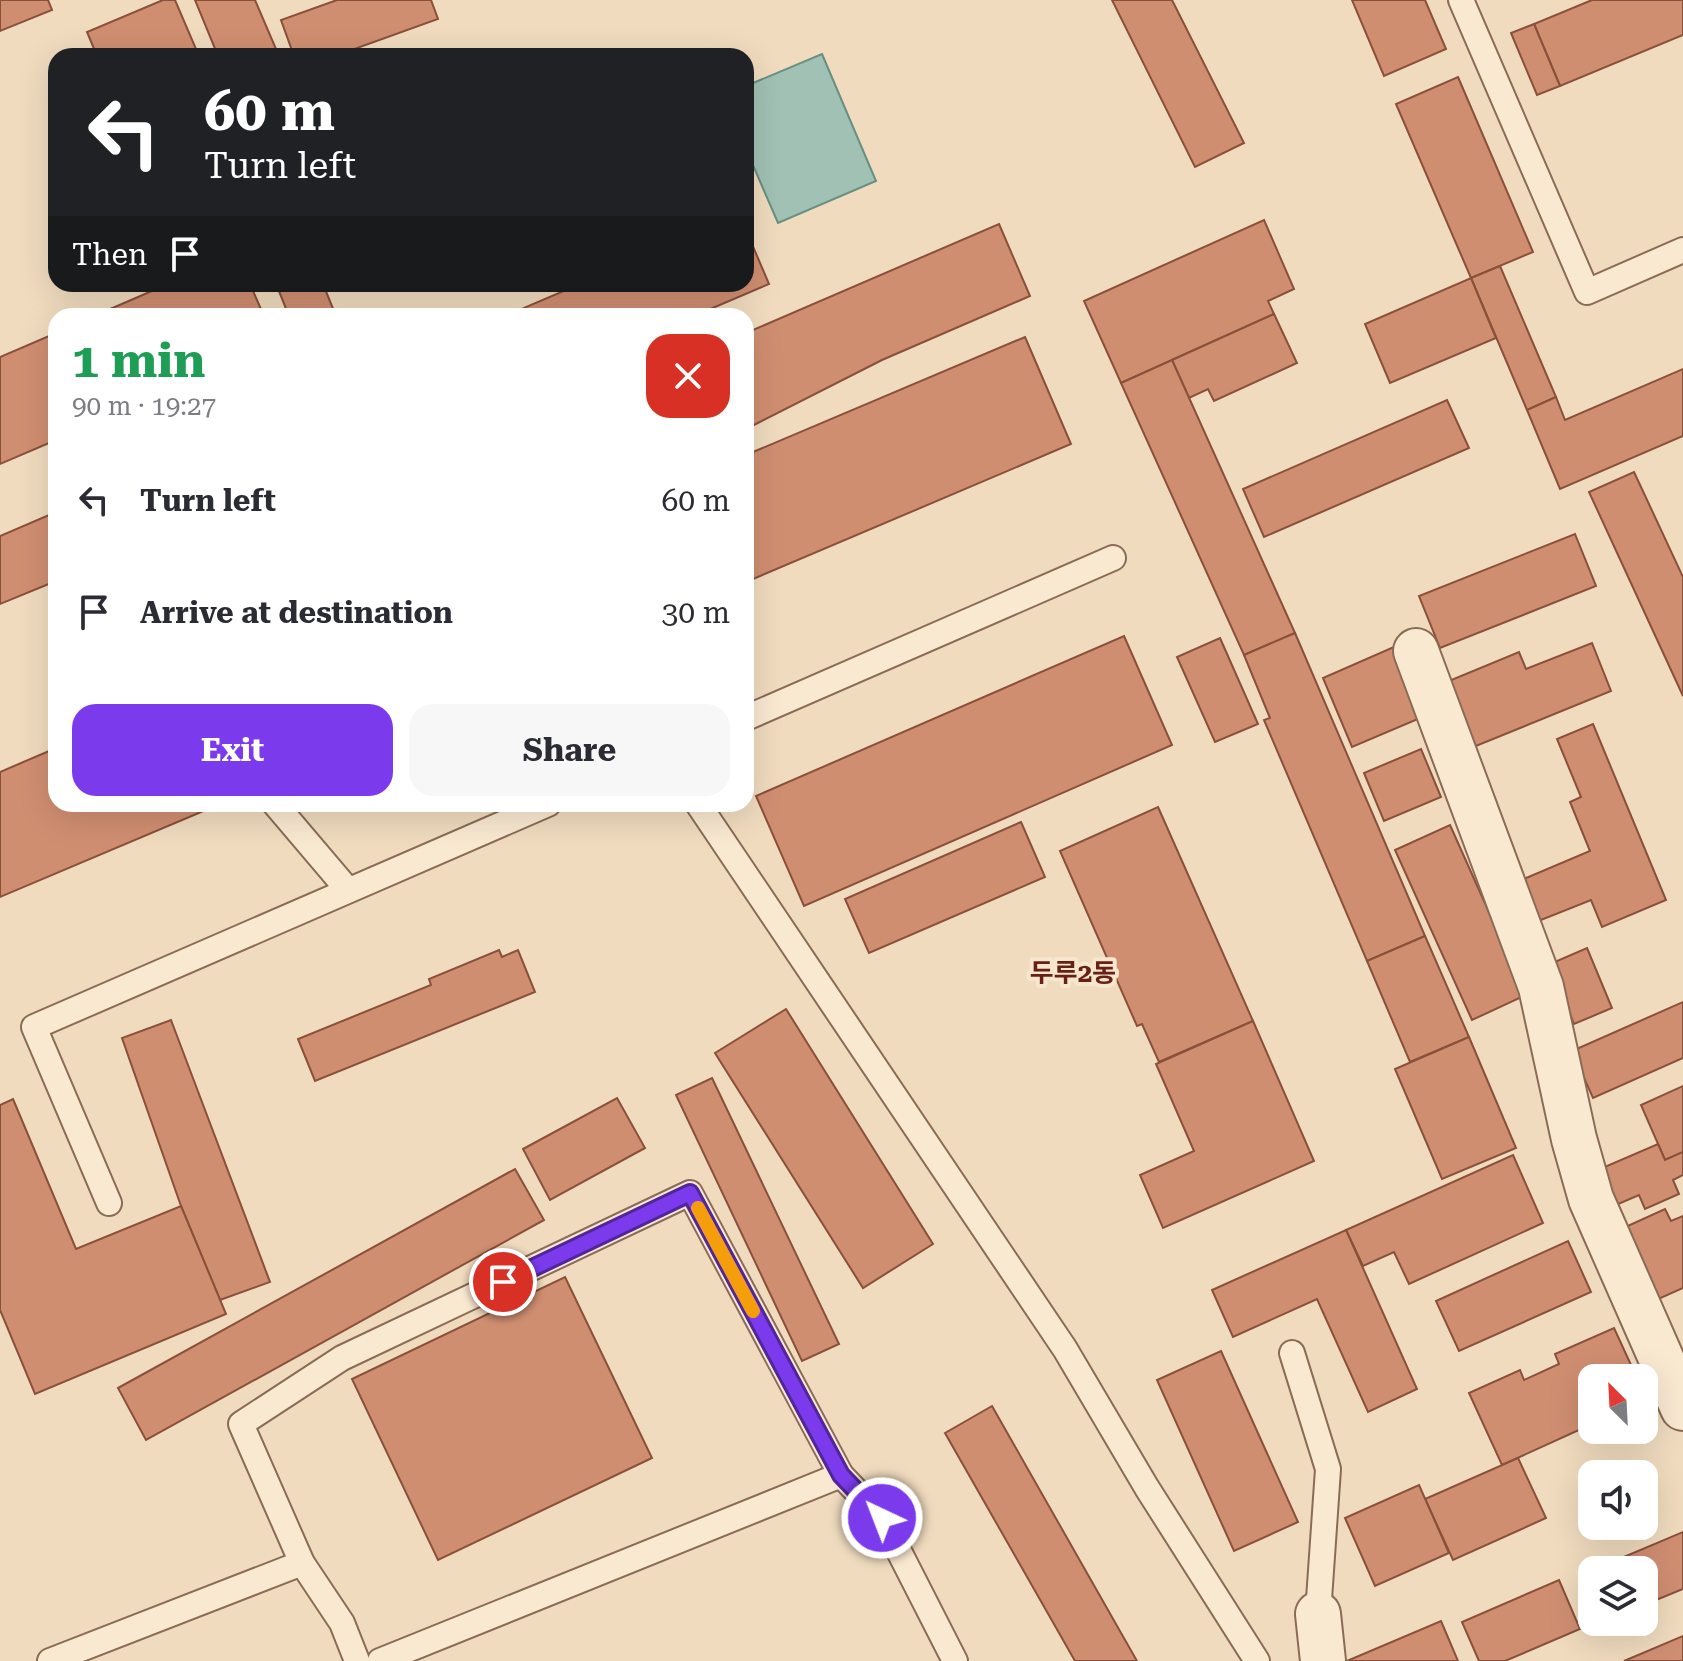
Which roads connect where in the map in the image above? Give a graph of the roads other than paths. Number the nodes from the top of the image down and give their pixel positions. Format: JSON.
{"nodes":[{"id":1,"x":1461,"y":0,"type":"edge"},
{"id":2,"x":1683,"y":250,"type":"edge"},
{"id":3,"x":1113,"y":558,"type":"dead end"},
{"id":4,"x":1416,"y":651,"type":"dead end"},
{"id":5,"x":754,"y":715,"type":"edge"},
{"id":6,"x":282,"y":812,"type":"edge"},
{"id":7,"x":529,"y":812,"type":"edge"},
{"id":8,"x":703,"y":812,"type":"edge"},
{"id":9,"x":348,"y":890,"type":"junction"},
{"id":10,"x":109,"y":1203,"type":"dead end"},
{"id":11,"x":1292,"y":1353,"type":"dead end"},
{"id":12,"x":1683,"y":1408,"type":"edge"},
{"id":13,"x":841,"y":1475,"type":"junction"},
{"id":14,"x":302,"y":1563,"type":"junction"},
{"id":15,"x":1318,"y":1614,"type":"joint"},
{"id":16,"x":50,"y":1661,"type":"edge"},
{"id":17,"x":357,"y":1661,"type":"edge"},
{"id":18,"x":380,"y":1661,"type":"edge"},
{"id":19,"x":955,"y":1661,"type":"edge"},
{"id":20,"x":1257,"y":1661,"type":"edge"},
{"id":21,"x":1323,"y":1661,"type":"edge"}],
"edges":[{"from":1,"to":2,"type":"lane"},
{"from":3,"to":5,"type":"lane"},
{"from":4,"to":12,"type":"street"},
{"from":6,"to":9,"type":"lane"},
{"from":7,"to":9,"type":"lane"},
{"from":8,"to":20,"type":"lane"},
{"from":9,"to":10,"type":"lane"},
{"from":11,"to":15,"type":"lane"},
{"from":13,"to":14,"type":"lane"},
{"from":13,"to":18,"type":"lane"},
{"from":13,"to":19,"type":"lane"},
{"from":14,"to":16,"type":"lane"},
{"from":14,"to":17,"type":"lane"},
{"from":15,"to":21,"type":"street"}]}
